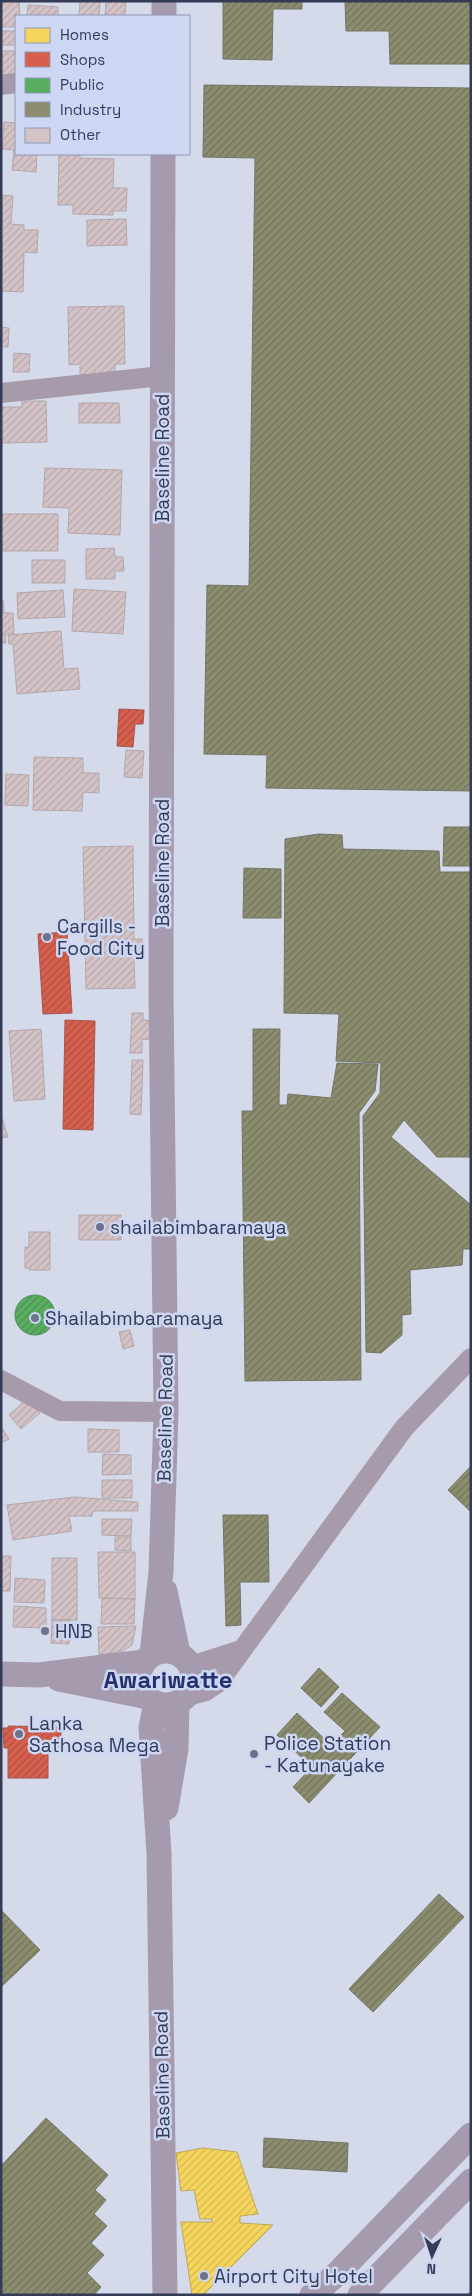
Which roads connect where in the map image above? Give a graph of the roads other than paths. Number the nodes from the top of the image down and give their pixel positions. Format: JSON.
{"nodes":[{"id":1,"x":164,"y":1,"type":"edge"},
{"id":2,"x":164,"y":15,"type":"edge"},
{"id":3,"x":15,"y":83,"type":"edge"},
{"id":4,"x":1,"y":85,"type":"edge"},
{"id":5,"x":163,"y":155,"type":"edge"},
{"id":6,"x":162,"y":376,"type":"junction"},
{"id":7,"x":1,"y":393,"type":"edge"},
{"id":8,"x":471,"y":1358,"type":"edge"},
{"id":9,"x":1,"y":1380,"type":"edge"},
{"id":10,"x":166,"y":1412,"type":"junction"},
{"id":11,"x":161,"y":1572,"type":"junction"},
{"id":12,"x":241,"y":1650,"type":"junction"},
{"id":13,"x":148,"y":1658,"type":"junction"},
{"id":14,"x":185,"y":1660,"type":"junction"},
{"id":15,"x":1,"y":1674,"type":"edge"},
{"id":16,"x":40,"y":1675,"type":"junction"},
{"id":17,"x":167,"y":1700,"type":"junction"},
{"id":18,"x":471,"y":2135,"type":"edge"},
{"id":19,"x":471,"y":2181,"type":"edge"},
{"id":20,"x":167,"y":2292,"type":"edge"},
{"id":21,"x":312,"y":2295,"type":"edge"},
{"id":22,"x":360,"y":2295,"type":"edge"}],
"edges":[{"from":1,"to":2,"type":"main road"},
{"from":3,"to":4,"type":"street"},
{"from":5,"to":6,"type":"main road","name":"Baseline Road"},
{"from":6,"to":7,"type":"street"},
{"from":6,"to":10,"type":"main road","name":"Baseline Road"},
{"from":8,"to":12,"type":"street"},
{"from":9,"to":10,"type":"street"},
{"from":10,"to":11,"type":"main road","name":"Baseline Road"},
{"from":11,"to":13,"type":"main road","name":"Baseline Road"},
{"from":11,"to":14,"type":"main road","name":"Baseline Road"},
{"from":12,"to":14,"type":"street"},
{"from":12,"to":17,"type":"street"},
{"from":13,"to":14,"type":"main road"},
{"from":13,"to":16,"type":"main road"},
{"from":13,"to":17,"type":"main road"},
{"from":14,"to":17,"type":"main road"},
{"from":15,"to":16,"type":"main road"},
{"from":16,"to":17,"type":"main road"},
{"from":17,"to":20,"type":"main road","name":"Baseline Road"},
{"from":18,"to":21,"type":"main road"},
{"from":19,"to":22,"type":"main road"}]}
